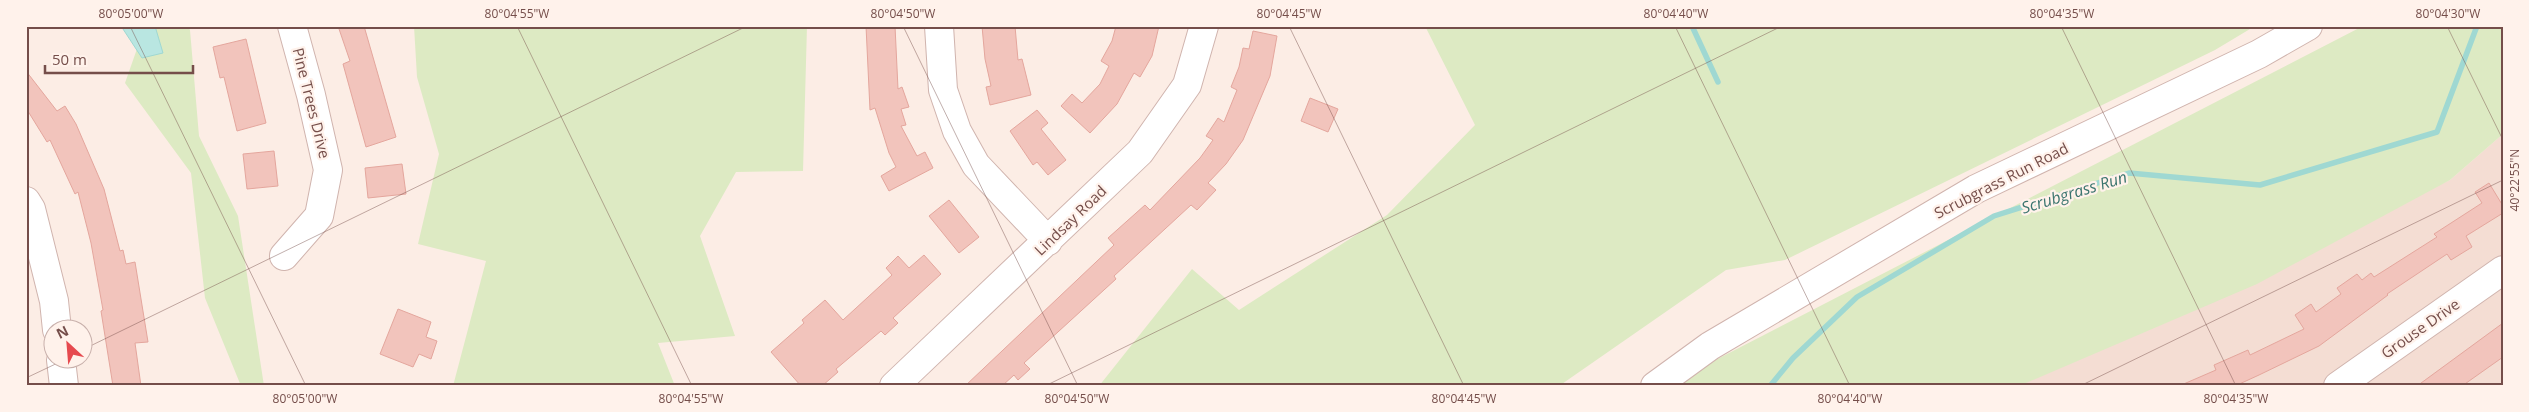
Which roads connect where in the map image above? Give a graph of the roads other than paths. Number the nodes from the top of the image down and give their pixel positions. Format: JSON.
{"nodes":[{"id":1,"x":292,"y":26,"type":"edge"},
{"id":2,"x":939,"y":26,"type":"edge"},
{"id":3,"x":1204,"y":26,"type":"edge"},
{"id":4,"x":2308,"y":26,"type":"edge"},
{"id":5,"x":26,"y":201,"type":"edge"},
{"id":6,"x":1048,"y":241,"type":"junction"},
{"id":7,"x":284,"y":256,"type":"dead end"},
{"id":8,"x":2503,"y":270,"type":"edge"},
{"id":9,"x":56,"y":320,"type":"edge"},
{"id":10,"x":62,"y":370,"type":"edge"},
{"id":11,"x":64,"y":386,"type":"edge"},
{"id":12,"x":894,"y":386,"type":"edge"},
{"id":13,"x":1655,"y":386,"type":"edge"},
{"id":14,"x":2338,"y":386,"type":"edge"}],
"edges":[{"from":1,"to":7,"type":"street","name":"Pine Trees Drive"},
{"from":2,"to":6,"type":"street"},
{"from":3,"to":6,"type":"street","name":"Lindsay Road"},
{"from":4,"to":13,"type":"street","name":"Scrubgrass Run Road"},
{"from":5,"to":9,"type":"street"},
{"from":6,"to":12,"type":"street","name":"Lindsay Road"},
{"from":8,"to":14,"type":"street","name":"Grouse Drive"},
{"from":10,"to":11,"type":"street"}]}
